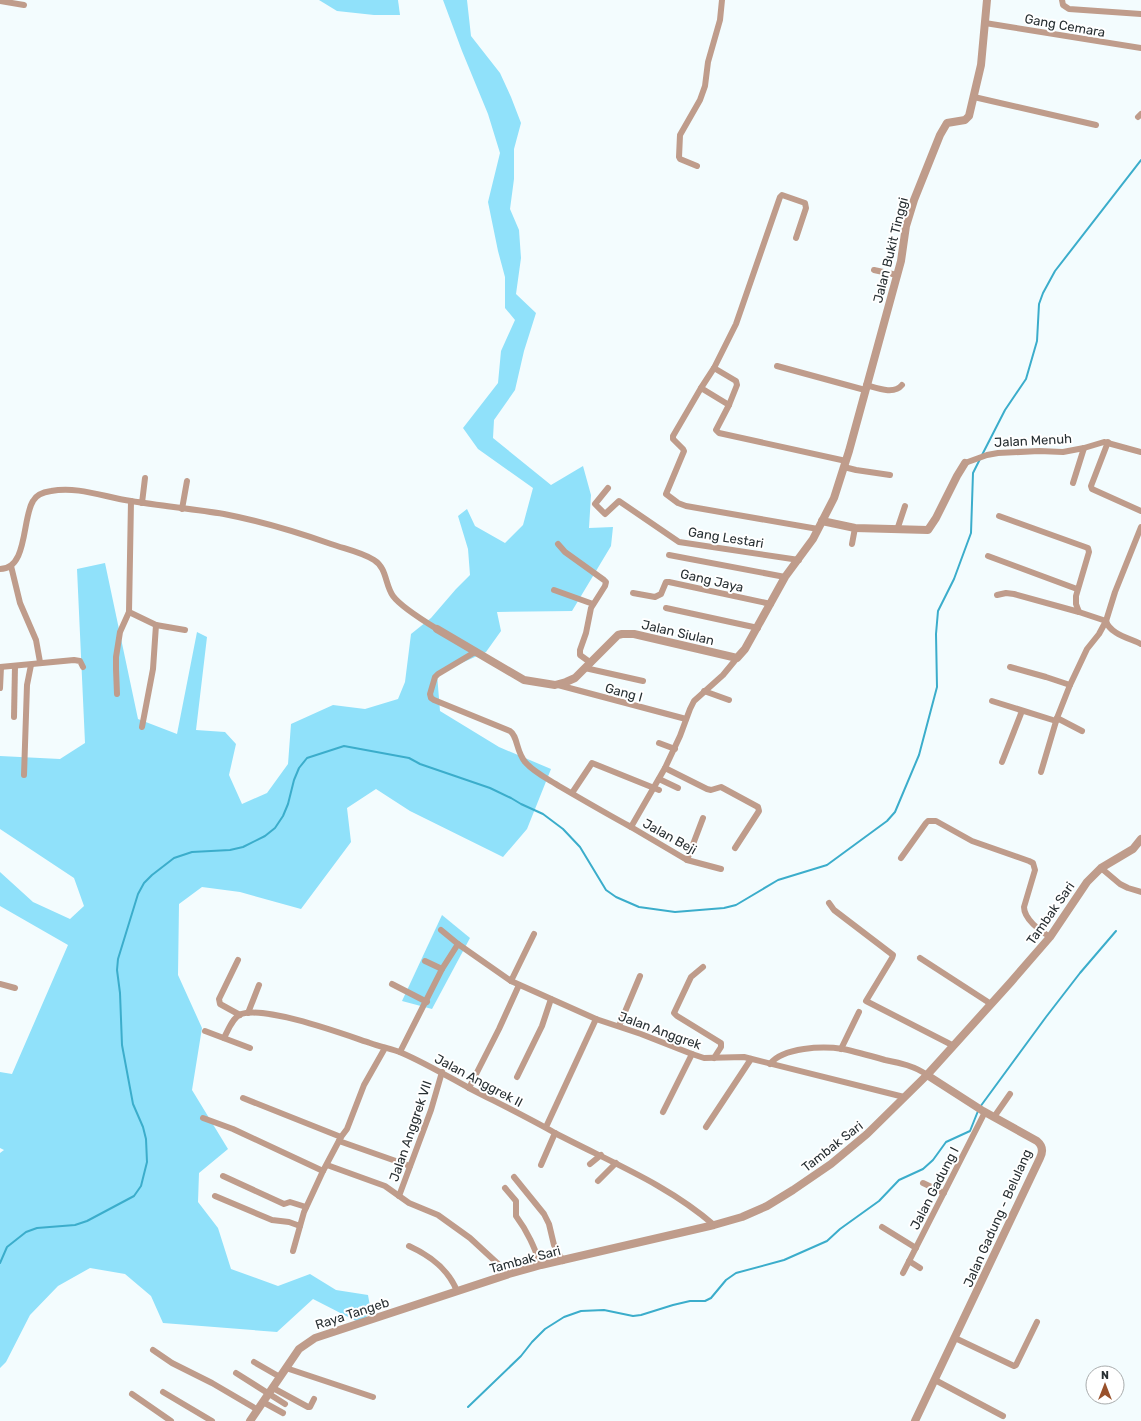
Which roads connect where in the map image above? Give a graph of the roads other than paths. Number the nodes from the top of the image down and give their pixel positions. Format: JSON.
{"nodes":[{"id":1,"x":722,"y":0,"type":"edge"},
{"id":2,"x":987,"y":0,"type":"edge"},
{"id":3,"x":1062,"y":0,"type":"edge"},
{"id":4,"x":0,"y":1,"type":"edge"},
{"id":5,"x":24,"y":5,"type":"dead end"},
{"id":6,"x":1141,"y":14,"type":"edge"},
{"id":7,"x":985,"y":23,"type":"junction"},
{"id":8,"x":1141,"y":48,"type":"edge"},
{"id":9,"x":974,"y":98,"type":"junction"},
{"id":10,"x":1096,"y":125,"type":"dead end"},
{"id":11,"x":697,"y":166,"type":"dead end"},
{"id":12,"x":796,"y":238,"type":"dead end"},
{"id":13,"x":874,"y":270,"type":"dead end"},
{"id":14,"x":897,"y":275,"type":"junction"},
{"id":15,"x":777,"y":366,"type":"dead end"},
{"id":16,"x":714,"y":368,"type":"junction"},
{"id":17,"x":902,"y":385,"type":"dead end"},
{"id":18,"x":701,"y":388,"type":"junction"},
{"id":19,"x":866,"y":388,"type":"junction"},
{"id":20,"x":729,"y":404,"type":"junction"},
{"id":21,"x":1108,"y":442,"type":"junction"},
{"id":22,"x":1084,"y":448,"type":"junction"},
{"id":23,"x":1141,"y":452,"type":"edge"},
{"id":24,"x":965,"y":463,"type":"joint"},
{"id":25,"x":845,"y":464,"type":"junction"},
{"id":26,"x":890,"y":475,"type":"dead end"},
{"id":27,"x":144,"y":478,"type":"dead end"},
{"id":28,"x":187,"y":482,"type":"dead end"},
{"id":29,"x":1073,"y":483,"type":"dead end"},
{"id":30,"x":608,"y":488,"type":"dead end"},
{"id":31,"x":131,"y":501,"type":"junction"},
{"id":32,"x":142,"y":503,"type":"junction"},
{"id":33,"x":905,"y":506,"type":"dead end"},
{"id":34,"x":182,"y":509,"type":"junction"},
{"id":35,"x":1141,"y":511,"type":"edge"},
{"id":36,"x":999,"y":516,"type":"dead end"},
{"id":37,"x":822,"y":521,"type":"junction"},
{"id":38,"x":1141,"y":527,"type":"edge"},
{"id":39,"x":856,"y":528,"type":"junction"},
{"id":40,"x":818,"y":529,"type":"junction"},
{"id":41,"x":897,"y":530,"type":"junction"},
{"id":42,"x":558,"y":544,"type":"dead end"},
{"id":43,"x":852,"y":544,"type":"dead end"},
{"id":44,"x":669,"y":555,"type":"dead end"},
{"id":45,"x":988,"y":556,"type":"dead end"},
{"id":46,"x":798,"y":560,"type":"junction"},
{"id":47,"x":11,"y":566,"type":"junction"},
{"id":48,"x":0,"y":569,"type":"edge"},
{"id":49,"x":785,"y":577,"type":"junction"},
{"id":50,"x":1078,"y":589,"type":"junction"},
{"id":51,"x":554,"y":590,"type":"dead end"},
{"id":52,"x":633,"y":593,"type":"dead end"},
{"id":53,"x":997,"y":595,"type":"dead end"},
{"id":54,"x":593,"y":604,"type":"junction"},
{"id":55,"x":771,"y":604,"type":"junction"},
{"id":56,"x":666,"y":608,"type":"dead end"},
{"id":57,"x":129,"y":612,"type":"junction"},
{"id":58,"x":1079,"y":612,"type":"junction"},
{"id":59,"x":1106,"y":621,"type":"junction"},
{"id":60,"x":156,"y":624,"type":"junction"},
{"id":61,"x":758,"y":628,"type":"junction"},
{"id":62,"x":437,"y":629,"type":"joint"},
{"id":63,"x":185,"y":630,"type":"dead end"},
{"id":64,"x":1141,"y":644,"type":"edge"},
{"id":65,"x":475,"y":652,"type":"junction"},
{"id":66,"x":737,"y":658,"type":"junction"},
{"id":67,"x":40,"y":662,"type":"junction"},
{"id":68,"x":31,"y":665,"type":"junction"},
{"id":69,"x":15,"y":666,"type":"junction"},
{"id":70,"x":83,"y":666,"type":"dead end"},
{"id":71,"x":588,"y":666,"type":"junction"},
{"id":72,"x":0,"y":667,"type":"edge"},
{"id":73,"x":1010,"y":667,"type":"dead end"},
{"id":74,"x":643,"y":681,"type":"dead end"},
{"id":75,"x":558,"y":684,"type":"junction"},
{"id":76,"x":1070,"y":685,"type":"junction"},
{"id":77,"x":0,"y":688,"type":"edge"},
{"id":78,"x":704,"y":691,"type":"junction"},
{"id":79,"x":118,"y":694,"type":"dead end"},
{"id":80,"x":729,"y":700,"type":"dead end"},
{"id":81,"x":992,"y":701,"type":"dead end"},
{"id":82,"x":1022,"y":711,"type":"junction"},
{"id":83,"x":14,"y":717,"type":"dead end"},
{"id":84,"x":686,"y":719,"type":"junction"},
{"id":85,"x":1056,"y":720,"type":"junction"},
{"id":86,"x":142,"y":727,"type":"dead end"},
{"id":87,"x":1082,"y":730,"type":"dead end"},
{"id":88,"x":659,"y":744,"type":"dead end"},
{"id":89,"x":675,"y":749,"type":"junction"},
{"id":90,"x":1002,"y":762,"type":"dead end"},
{"id":91,"x":665,"y":768,"type":"junction"},
{"id":92,"x":1041,"y":772,"type":"dead end"},
{"id":93,"x":24,"y":776,"type":"dead end"},
{"id":94,"x":659,"y":779,"type":"junction"},
{"id":95,"x":678,"y":788,"type":"dead end"},
{"id":96,"x":657,"y":789,"type":"junction"},
{"id":97,"x":572,"y":793,"type":"junction"},
{"id":98,"x":704,"y":818,"type":"dead end"},
{"id":99,"x":631,"y":827,"type":"junction"},
{"id":100,"x":1141,"y":839,"type":"edge"},
{"id":101,"x":735,"y":848,"type":"dead end"},
{"id":102,"x":901,"y":858,"type":"dead end"},
{"id":103,"x":687,"y":860,"type":"junction"},
{"id":104,"x":1101,"y":868,"type":"junction"},
{"id":105,"x":720,"y":869,"type":"dead end"},
{"id":106,"x":1141,"y":892,"type":"edge"},
{"id":107,"x":828,"y":903,"type":"dead end"},
{"id":108,"x":441,"y":930,"type":"dead end"},
{"id":109,"x":534,"y":934,"type":"dead end"},
{"id":110,"x":1050,"y":938,"type":"junction"},
{"id":111,"x":458,"y":944,"type":"junction"},
{"id":112,"x":920,"y":958,"type":"dead end"},
{"id":113,"x":238,"y":960,"type":"dead end"},
{"id":114,"x":424,"y":961,"type":"dead end"},
{"id":115,"x":702,"y":967,"type":"dead end"},
{"id":116,"x":442,"y":969,"type":"junction"},
{"id":117,"x":640,"y":976,"type":"dead end"},
{"id":118,"x":511,"y":981,"type":"junction"},
{"id":119,"x":0,"y":984,"type":"edge"},
{"id":120,"x":392,"y":984,"type":"dead end"},
{"id":121,"x":259,"y":985,"type":"dead end"},
{"id":122,"x":519,"y":985,"type":"junction"},
{"id":123,"x":15,"y":988,"type":"dead end"},
{"id":124,"x":551,"y":999,"type":"junction"},
{"id":125,"x":427,"y":1002,"type":"junction"},
{"id":126,"x":991,"y":1004,"type":"junction"},
{"id":127,"x":859,"y":1012,"type":"dead end"},
{"id":128,"x":248,"y":1013,"type":"junction"},
{"id":129,"x":240,"y":1015,"type":"junction"},
{"id":130,"x":596,"y":1019,"type":"junction"},
{"id":131,"x":619,"y":1026,"type":"junction"},
{"id":132,"x":205,"y":1030,"type":"dead end"},
{"id":133,"x":224,"y":1038,"type":"junction"},
{"id":134,"x":954,"y":1046,"type":"junction"},
{"id":135,"x":250,"y":1048,"type":"dead end"},
{"id":136,"x":385,"y":1048,"type":"junction"},
{"id":137,"x":841,"y":1049,"type":"junction"},
{"id":138,"x":400,"y":1052,"type":"junction"},
{"id":139,"x":692,"y":1054,"type":"junction"},
{"id":140,"x":714,"y":1058,"type":"junction"},
{"id":141,"x":750,"y":1059,"type":"junction"},
{"id":142,"x":770,"y":1064,"type":"junction"},
{"id":143,"x":442,"y":1072,"type":"junction"},
{"id":144,"x":927,"y":1075,"type":"junction"},
{"id":145,"x":517,"y":1077,"type":"dead end"},
{"id":146,"x":469,"y":1088,"type":"junction"},
{"id":147,"x":1010,"y":1094,"type":"dead end"},
{"id":148,"x":904,"y":1097,"type":"junction"},
{"id":149,"x":243,"y":1098,"type":"dead end"},
{"id":150,"x":984,"y":1111,"type":"junction"},
{"id":151,"x":663,"y":1112,"type":"dead end"},
{"id":152,"x":994,"y":1117,"type":"junction"},
{"id":153,"x":203,"y":1118,"type":"dead end"},
{"id":154,"x":546,"y":1127,"type":"junction"},
{"id":155,"x":706,"y":1127,"type":"dead end"},
{"id":156,"x":555,"y":1133,"type":"junction"},
{"id":157,"x":340,"y":1139,"type":"junction"},
{"id":158,"x":601,"y":1154,"type":"junction"},
{"id":159,"x":616,"y":1163,"type":"junction"},
{"id":160,"x":590,"y":1164,"type":"dead end"},
{"id":161,"x":327,"y":1165,"type":"junction"},
{"id":162,"x":410,"y":1166,"type":"junction"},
{"id":163,"x":541,"y":1166,"type":"dead end"},
{"id":164,"x":323,"y":1171,"type":"junction"},
{"id":165,"x":223,"y":1176,"type":"dead end"},
{"id":166,"x":514,"y":1177,"type":"dead end"},
{"id":167,"x":598,"y":1181,"type":"dead end"},
{"id":168,"x":923,"y":1183,"type":"dead end"},
{"id":169,"x":506,"y":1188,"type":"dead end"},
{"id":170,"x":944,"y":1193,"type":"junction"},
{"id":171,"x":215,"y":1196,"type":"dead end"},
{"id":172,"x":399,"y":1196,"type":"junction"},
{"id":173,"x":306,"y":1208,"type":"junction"},
{"id":174,"x":714,"y":1225,"type":"junction"},
{"id":175,"x":300,"y":1226,"type":"junction"},
{"id":176,"x":882,"y":1226,"type":"dead end"},
{"id":177,"x":409,"y":1246,"type":"dead end"},
{"id":178,"x":916,"y":1248,"type":"junction"},
{"id":179,"x":294,"y":1251,"type":"dead end"},
{"id":180,"x":563,"y":1260,"type":"junction"},
{"id":181,"x":910,"y":1261,"type":"junction"},
{"id":182,"x":541,"y":1265,"type":"junction"},
{"id":183,"x":920,"y":1268,"type":"dead end"},
{"id":184,"x":903,"y":1273,"type":"dead end"},
{"id":185,"x":509,"y":1274,"type":"junction"},
{"id":186,"x":458,"y":1291,"type":"junction"},
{"id":187,"x":429,"y":1301,"type":"joint"},
{"id":188,"x":1037,"y":1322,"type":"dead end"},
{"id":189,"x":955,"y":1338,"type":"junction"},
{"id":190,"x":153,"y":1350,"type":"dead end"},
{"id":191,"x":254,"y":1362,"type":"dead end"},
{"id":192,"x":286,"y":1368,"type":"junction"},
{"id":193,"x":236,"y":1373,"type":"dead end"},
{"id":194,"x":280,"y":1377,"type":"junction"},
{"id":195,"x":935,"y":1380,"type":"junction"},
{"id":196,"x":271,"y":1391,"type":"junction"},
{"id":197,"x":163,"y":1392,"type":"dead end"},
{"id":198,"x":132,"y":1394,"type":"dead end"},
{"id":199,"x":373,"y":1397,"type":"dead end"},
{"id":200,"x":314,"y":1399,"type":"dead end"},
{"id":201,"x":263,"y":1402,"type":"junction"},
{"id":202,"x":285,"y":1404,"type":"dead end"},
{"id":203,"x":258,"y":1410,"type":"junction"},
{"id":204,"x":283,"y":1413,"type":"dead end"},
{"id":205,"x":1003,"y":1416,"type":"dead end"},
{"id":206,"x":171,"y":1421,"type":"edge"},
{"id":207,"x":212,"y":1421,"type":"edge"},
{"id":208,"x":250,"y":1421,"type":"edge"},
{"id":209,"x":915,"y":1421,"type":"edge"}],
"edges":[{"from":1,"to":11,"type":"street"},
{"from":2,"to":7,"type":"street","name":"Jalan Bukit Tinggi"},
{"from":3,"to":6,"type":"street"},
{"from":4,"to":5,"type":"street"},
{"from":7,"to":8,"type":"street","name":"Gang Cemara"},
{"from":7,"to":9,"type":"street","name":"Jalan Bukit Tinggi"},
{"from":9,"to":10,"type":"street"},
{"from":9,"to":14,"type":"street","name":"Jalan Bukit Tinggi"},
{"from":12,"to":16,"type":"street"},
{"from":13,"to":14,"type":"street"},
{"from":14,"to":19,"type":"street","name":"Jalan Bukit Tinggi"},
{"from":15,"to":19,"type":"street"},
{"from":16,"to":18,"type":"street"},
{"from":16,"to":20,"type":"street"},
{"from":17,"to":19,"type":"street"},
{"from":18,"to":20,"type":"street"},
{"from":18,"to":40,"type":"street"},
{"from":19,"to":25,"type":"street","name":"Jalan Bukit Tinggi"},
{"from":20,"to":25,"type":"street"},
{"from":21,"to":22,"type":"street","name":"Jalan Menuh"},
{"from":21,"to":23,"type":"street"},
{"from":21,"to":35,"type":"street"},
{"from":22,"to":24,"type":"street","name":"Jalan Menuh"},
{"from":22,"to":29,"type":"street"},
{"from":24,"to":41,"type":"street","name":"Jalan Menuh"},
{"from":25,"to":26,"type":"street"},
{"from":25,"to":37,"type":"street","name":"Jalan Bukit Tinggi"},
{"from":27,"to":32,"type":"street"},
{"from":28,"to":34,"type":"street"},
{"from":30,"to":46,"type":"street","name":"Gang Lestari"},
{"from":31,"to":32,"type":"street"},
{"from":31,"to":47,"type":"street"},
{"from":31,"to":57,"type":"street"},
{"from":32,"to":34,"type":"street"},
{"from":33,"to":41,"type":"street"},
{"from":34,"to":62,"type":"street"},
{"from":36,"to":50,"type":"street"},
{"from":37,"to":39,"type":"street","name":"Jalan Menuh"},
{"from":37,"to":40,"type":"street"},
{"from":38,"to":59,"type":"street"},
{"from":39,"to":41,"type":"street","name":"Jalan Menuh"},
{"from":39,"to":43,"type":"street"},
{"from":40,"to":46,"type":"street"},
{"from":42,"to":54,"type":"street"},
{"from":44,"to":49,"type":"street"},
{"from":45,"to":50,"type":"street"},
{"from":46,"to":49,"type":"street"},
{"from":47,"to":48,"type":"street"},
{"from":47,"to":67,"type":"street"},
{"from":49,"to":55,"type":"street"},
{"from":50,"to":58,"type":"street"},
{"from":51,"to":54,"type":"street"},
{"from":52,"to":55,"type":"street","name":"Gang Jaya"},
{"from":53,"to":58,"type":"street"},
{"from":54,"to":71,"type":"street"},
{"from":55,"to":61,"type":"street"},
{"from":56,"to":61,"type":"street"},
{"from":57,"to":60,"type":"street"},
{"from":57,"to":79,"type":"street"},
{"from":58,"to":59,"type":"street"},
{"from":59,"to":64,"type":"street"},
{"from":59,"to":76,"type":"street"},
{"from":60,"to":63,"type":"street"},
{"from":60,"to":86,"type":"street"},
{"from":61,"to":66,"type":"street"},
{"from":62,"to":65,"type":"street","name":"Jalan Siulan"},
{"from":65,"to":75,"type":"street","name":"Jalan Siulan"},
{"from":65,"to":97,"type":"street","name":"Jalan Beji"},
{"from":66,"to":71,"type":"street","name":"Jalan Siulan"},
{"from":66,"to":78,"type":"street"},
{"from":67,"to":68,"type":"street"},
{"from":67,"to":70,"type":"street"},
{"from":68,"to":69,"type":"street"},
{"from":68,"to":93,"type":"street"},
{"from":69,"to":72,"type":"street"},
{"from":69,"to":83,"type":"street"},
{"from":71,"to":74,"type":"street"},
{"from":71,"to":75,"type":"street","name":"Jalan Siulan"},
{"from":72,"to":77,"type":"street"},
{"from":73,"to":76,"type":"street"},
{"from":75,"to":84,"type":"street","name":"Gang I"},
{"from":76,"to":85,"type":"street"},
{"from":78,"to":80,"type":"street"},
{"from":78,"to":84,"type":"street"},
{"from":81,"to":82,"type":"street"},
{"from":82,"to":85,"type":"street"},
{"from":82,"to":90,"type":"street"},
{"from":84,"to":89,"type":"street"},
{"from":85,"to":87,"type":"street"},
{"from":85,"to":92,"type":"street"},
{"from":88,"to":89,"type":"street"},
{"from":89,"to":91,"type":"street"},
{"from":91,"to":94,"type":"street"},
{"from":91,"to":101,"type":"street"},
{"from":94,"to":95,"type":"street"},
{"from":94,"to":96,"type":"street"},
{"from":96,"to":97,"type":"street"},
{"from":96,"to":99,"type":"street"},
{"from":97,"to":99,"type":"street","name":"Jalan Beji"},
{"from":98,"to":103,"type":"street"},
{"from":99,"to":103,"type":"street","name":"Jalan Beji"},
{"from":100,"to":104,"type":"street","name":"Tambak Sari"},
{"from":102,"to":110,"type":"street"},
{"from":103,"to":105,"type":"street","name":"Jalan Beji"},
{"from":104,"to":106,"type":"street"},
{"from":104,"to":110,"type":"street","name":"Tambak Sari"},
{"from":107,"to":134,"type":"street"},
{"from":108,"to":111,"type":"street","name":"Jalan Anggrek"},
{"from":109,"to":118,"type":"street"},
{"from":110,"to":126,"type":"street","name":"Tambak Sari"},
{"from":111,"to":116,"type":"street"},
{"from":111,"to":118,"type":"street","name":"Jalan Anggrek"},
{"from":112,"to":126,"type":"street"},
{"from":113,"to":129,"type":"street"},
{"from":114,"to":116,"type":"street"},
{"from":115,"to":140,"type":"street"},
{"from":116,"to":125,"type":"street"},
{"from":117,"to":131,"type":"street"},
{"from":118,"to":122,"type":"street","name":"Jalan Anggrek"},
{"from":119,"to":123,"type":"street"},
{"from":120,"to":125,"type":"street"},
{"from":121,"to":128,"type":"street"},
{"from":122,"to":124,"type":"street","name":"Jalan Anggrek"},
{"from":122,"to":146,"type":"street"},
{"from":124,"to":130,"type":"street","name":"Jalan Anggrek"},
{"from":124,"to":145,"type":"street"},
{"from":125,"to":138,"type":"street"},
{"from":126,"to":134,"type":"street","name":"Tambak Sari"},
{"from":127,"to":137,"type":"street"},
{"from":128,"to":129,"type":"street","name":"Jalan Anggrek II"},
{"from":128,"to":136,"type":"street","name":"Jalan Anggrek II"},
{"from":129,"to":133,"type":"street"},
{"from":130,"to":131,"type":"street","name":"Jalan Anggrek"},
{"from":130,"to":154,"type":"street"},
{"from":131,"to":139,"type":"street","name":"Jalan Anggrek"},
{"from":132,"to":133,"type":"street"},
{"from":133,"to":135,"type":"street"},
{"from":134,"to":144,"type":"street","name":"Tambak Sari"},
{"from":136,"to":138,"type":"street","name":"Jalan Anggrek II"},
{"from":136,"to":157,"type":"street"},
{"from":137,"to":142,"type":"street"},
{"from":137,"to":144,"type":"street"},
{"from":138,"to":143,"type":"street","name":"Jalan Anggrek II"},
{"from":139,"to":140,"type":"street","name":"Jalan Anggrek"},
{"from":139,"to":151,"type":"street"},
{"from":140,"to":141,"type":"street","name":"Jalan Anggrek"},
{"from":141,"to":142,"type":"street","name":"Jalan Anggrek"},
{"from":141,"to":155,"type":"street"},
{"from":142,"to":148,"type":"street","name":"Jalan Anggrek"},
{"from":143,"to":146,"type":"street","name":"Jalan Anggrek II"},
{"from":143,"to":162,"type":"street","name":"Jalan Anggrek VII"},
{"from":144,"to":148,"type":"street","name":"Tambak Sari"},
{"from":144,"to":150,"type":"street","name":"Jalan Gadung - Belulang"},
{"from":146,"to":154,"type":"street","name":"Jalan Anggrek II"},
{"from":147,"to":152,"type":"street"},
{"from":148,"to":174,"type":"street","name":"Tambak Sari"},
{"from":149,"to":157,"type":"street"},
{"from":150,"to":152,"type":"street","name":"Jalan Gadung - Belulang"},
{"from":150,"to":170,"type":"street","name":"Jalan Gadung I"},
{"from":152,"to":189,"type":"street","name":"Jalan Gadung - Belulang"},
{"from":153,"to":164,"type":"street"},
{"from":154,"to":156,"type":"street","name":"Jalan Anggrek II"},
{"from":156,"to":158,"type":"street","name":"Jalan Anggrek II"},
{"from":156,"to":163,"type":"street"},
{"from":157,"to":161,"type":"street"},
{"from":157,"to":162,"type":"street"},
{"from":158,"to":159,"type":"street","name":"Jalan Anggrek II"},
{"from":158,"to":160,"type":"street"},
{"from":159,"to":167,"type":"street"},
{"from":159,"to":174,"type":"street","name":"Jalan Anggrek II"},
{"from":161,"to":164,"type":"street"},
{"from":161,"to":172,"type":"street"},
{"from":162,"to":172,"type":"street","name":"Jalan Anggrek VII"},
{"from":164,"to":173,"type":"street"},
{"from":165,"to":173,"type":"street"},
{"from":166,"to":180,"type":"street"},
{"from":168,"to":170,"type":"street"},
{"from":169,"to":182,"type":"street"},
{"from":170,"to":178,"type":"street","name":"Jalan Gadung I"},
{"from":171,"to":175,"type":"street"},
{"from":172,"to":185,"type":"street"},
{"from":173,"to":175,"type":"street"},
{"from":174,"to":180,"type":"street","name":"Tambak Sari"},
{"from":175,"to":179,"type":"street"},
{"from":176,"to":178,"type":"street"},
{"from":177,"to":186,"type":"street"},
{"from":178,"to":181,"type":"street","name":"Jalan Gadung I"},
{"from":180,"to":182,"type":"street","name":"Tambak Sari"},
{"from":181,"to":183,"type":"street"},
{"from":181,"to":184,"type":"street","name":"Jalan Gadung I"},
{"from":182,"to":185,"type":"street","name":"Tambak Sari"},
{"from":185,"to":186,"type":"street","name":"Tambak Sari"},
{"from":186,"to":187,"type":"street","name":"Tambak Sari"},
{"from":187,"to":192,"type":"street","name":"Raya Tangeb"},
{"from":188,"to":189,"type":"street"},
{"from":189,"to":195,"type":"street","name":"Jalan Gadung - Belulang"},
{"from":190,"to":203,"type":"street"},
{"from":191,"to":194,"type":"street"},
{"from":192,"to":194,"type":"street","name":"Raya Tangeb"},
{"from":192,"to":199,"type":"street"},
{"from":193,"to":196,"type":"street"},
{"from":194,"to":196,"type":"street","name":"Raya Tangeb"},
{"from":195,"to":205,"type":"street"},
{"from":195,"to":209,"type":"street","name":"Jalan Gadung - Belulang"},
{"from":196,"to":200,"type":"street"},
{"from":196,"to":201,"type":"street","name":"Raya Tangeb"},
{"from":196,"to":202,"type":"street"},
{"from":197,"to":207,"type":"street"},
{"from":198,"to":206,"type":"street"},
{"from":201,"to":203,"type":"street","name":"Raya Tangeb"},
{"from":201,"to":204,"type":"street"},
{"from":203,"to":208,"type":"street","name":"Raya Tangeb"}]}
